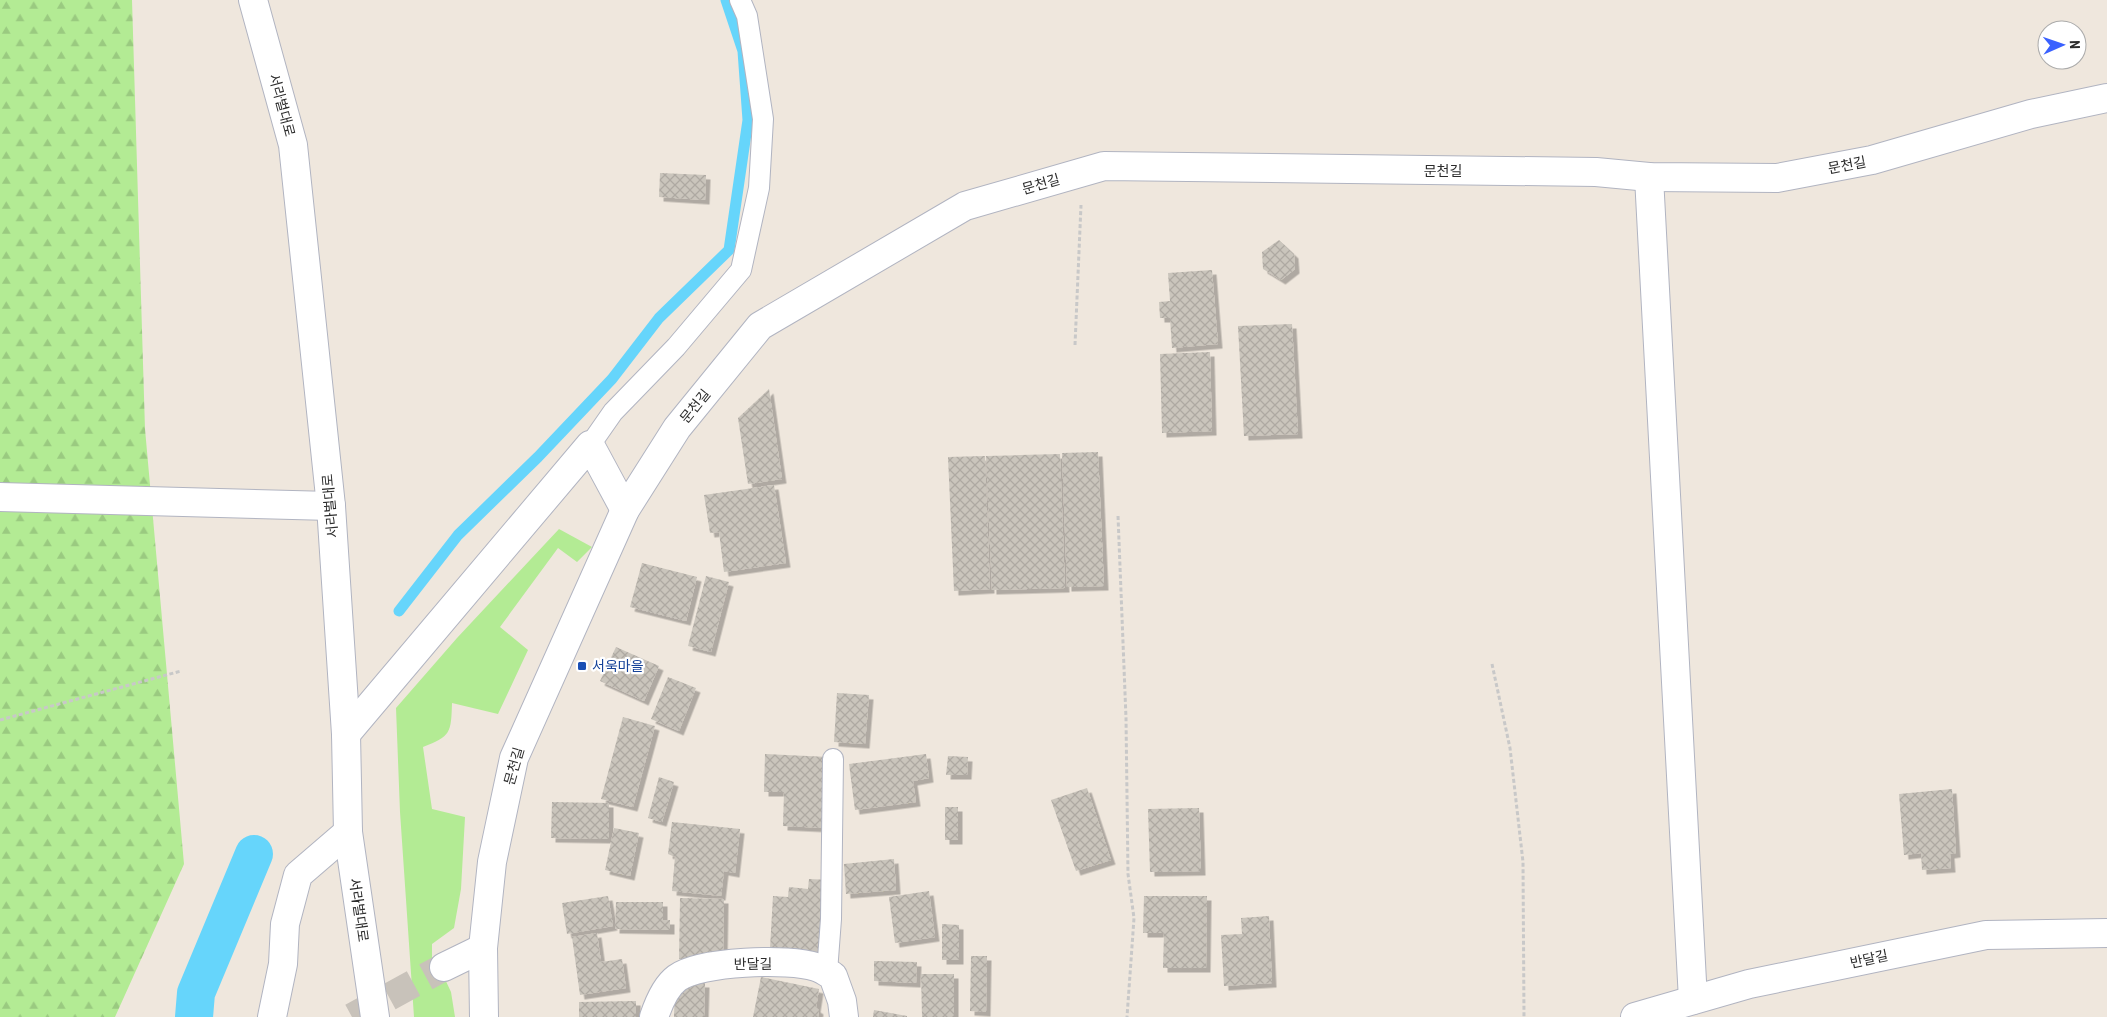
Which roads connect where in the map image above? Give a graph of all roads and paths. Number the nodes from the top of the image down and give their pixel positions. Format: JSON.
{"nodes":[{"id":1,"x":253,"y":0,"type":"edge"},
{"id":2,"x":740,"y":0,"type":"edge"},
{"id":3,"x":2107,"y":98,"type":"edge"},
{"id":4,"x":1082,"y":172,"type":"junction"},
{"id":5,"x":1649,"y":177,"type":"junction"},
{"id":6,"x":1075,"y":345,"type":"dead end"},
{"id":7,"x":590,"y":445,"type":"junction"},
{"id":8,"x":0,"y":497,"type":"edge"},
{"id":9,"x":331,"y":506,"type":"junction"},
{"id":10,"x":625,"y":510,"type":"junction"},
{"id":11,"x":1118,"y":516,"type":"dead end"},
{"id":12,"x":1492,"y":664,"type":"dead end"},
{"id":13,"x":181,"y":671,"type":"dead end"},
{"id":14,"x":0,"y":720,"type":"edge"},
{"id":15,"x":346,"y":734,"type":"junction"},
{"id":16,"x":833,"y":759,"type":"dead end"},
{"id":17,"x":348,"y":832,"type":"junction"},
{"id":18,"x":2107,"y":933,"type":"edge"},
{"id":19,"x":482,"y":948,"type":"junction"},
{"id":20,"x":444,"y":967,"type":"tunnel mouth"},
{"id":21,"x":827,"y":972,"type":"junction"},
{"id":22,"x":1693,"y":1000,"type":"junction"},
{"id":23,"x":272,"y":1017,"type":"edge"},
{"id":24,"x":375,"y":1017,"type":"edge"},
{"id":25,"x":484,"y":1017,"type":"edge"},
{"id":26,"x":654,"y":1017,"type":"edge"},
{"id":27,"x":844,"y":1017,"type":"edge"},
{"id":28,"x":1127,"y":1017,"type":"edge"},
{"id":29,"x":1524,"y":1017,"type":"edge"},
{"id":30,"x":1635,"y":1017,"type":"edge"}],
"edges":[{"from":1,"to":9,"type":"street","name":"서라벌대로"},
{"from":2,"to":7,"type":"lane"},
{"from":3,"to":5,"type":"street","name":"문천길"},
{"from":4,"to":5,"type":"street","name":"문천길"},
{"from":4,"to":6,"type":"path"},
{"from":4,"to":10,"type":"street","name":"문천길"},
{"from":5,"to":22,"type":"street"},
{"from":7,"to":10,"type":"street"},
{"from":7,"to":15,"type":"street"},
{"from":8,"to":9,"type":"street"},
{"from":9,"to":15,"type":"street","name":"서라벌대로"},
{"from":10,"to":19,"type":"street","name":"문천길"},
{"from":11,"to":28,"type":"path"},
{"from":12,"to":29,"type":"path"},
{"from":13,"to":14,"type":"path"},
{"from":15,"to":17,"type":"street","name":"서라벌대로"},
{"from":16,"to":21,"type":"lane"},
{"from":17,"to":23,"type":"street"},
{"from":17,"to":24,"type":"street","name":"서라벌대로"},
{"from":18,"to":22,"type":"street","name":"반달길"},
{"from":19,"to":20,"type":"street"},
{"from":19,"to":25,"type":"street","name":"문천길"},
{"from":21,"to":26,"type":"street","name":"반달길"},
{"from":21,"to":27,"type":"street"},
{"from":22,"to":30,"type":"street","name":"반달길"}]}
